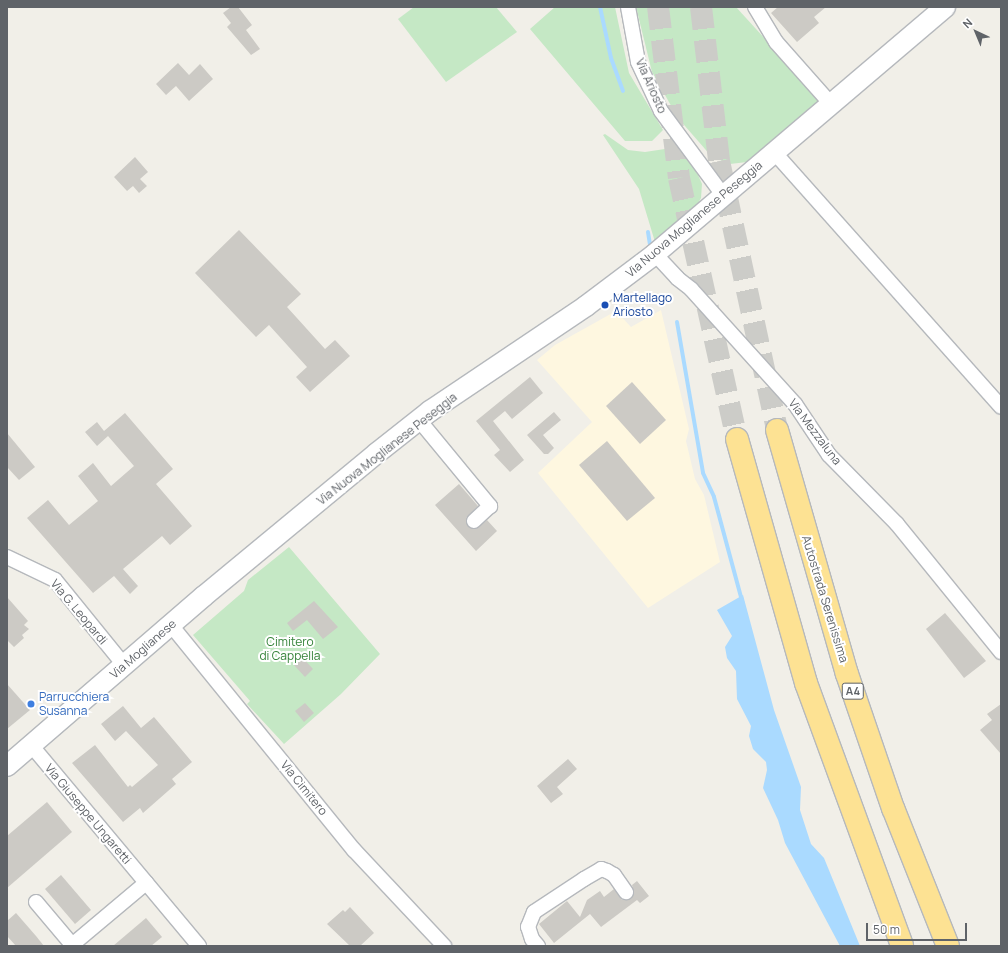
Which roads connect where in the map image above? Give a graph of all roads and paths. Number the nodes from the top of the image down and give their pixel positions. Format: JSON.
{"nodes":[{"id":1,"x":628,"y":7,"type":"edge"},
{"id":2,"x":755,"y":7,"type":"edge"},
{"id":3,"x":945,"y":7,"type":"edge"},
{"id":4,"x":831,"y":104,"type":"junction"},
{"id":5,"x":774,"y":152,"type":"junction"},
{"id":6,"x":723,"y":195,"type":"junction"},
{"id":7,"x":655,"y":254,"type":"junction"},
{"id":8,"x":1001,"y":407,"type":"edge"},
{"id":9,"x":419,"y":420,"type":"junction"},
{"id":10,"x":777,"y":430,"type":"tunnel mouth"},
{"id":11,"x":737,"y":439,"type":"tunnel mouth"},
{"id":12,"x":474,"y":521,"type":"dead end"},
{"id":13,"x":280,"y":534,"type":"joint"},
{"id":14,"x":7,"y":557,"type":"edge"},
{"id":15,"x":171,"y":625,"type":"junction"},
{"id":16,"x":1001,"y":652,"type":"edge"},
{"id":17,"x":124,"y":665,"type":"junction"},
{"id":18,"x":31,"y":745,"type":"junction"},
{"id":19,"x":7,"y":766,"type":"edge"},
{"id":20,"x":146,"y":883,"type":"junction"},
{"id":21,"x":626,"y":892,"type":"dead end"},
{"id":22,"x":36,"y":902,"type":"dead end"},
{"id":23,"x":72,"y":946,"type":"edge"},
{"id":24,"x":199,"y":946,"type":"edge"},
{"id":25,"x":444,"y":946,"type":"edge"},
{"id":26,"x":538,"y":946,"type":"edge"},
{"id":27,"x":902,"y":946,"type":"edge"},
{"id":28,"x":948,"y":946,"type":"edge"}],
"edges":[{"from":1,"to":6,"type":"street","name":"Via Ariosto"},
{"from":2,"to":4,"type":"street"},
{"from":3,"to":4,"type":"main road","name":"Via Nuova Moglianese Peseggia"},
{"from":4,"to":5,"type":"main road","name":"Via Nuova Moglianese Peseggia"},
{"from":5,"to":6,"type":"main road","name":"Via Nuova Moglianese Peseggia"},
{"from":5,"to":8,"type":"street"},
{"from":6,"to":7,"type":"main road","name":"Via Nuova Moglianese Peseggia"},
{"from":7,"to":9,"type":"main road","name":"Via Nuova Moglianese Peseggia"},
{"from":7,"to":16,"type":"street","name":"Via Mezzaluna"},
{"from":9,"to":12,"type":"street"},
{"from":9,"to":13,"type":"main road","name":"Via Nuova Moglianese Peseggia"},
{"from":10,"to":28,"type":"highway","name":"Autostrada Serenissima","number":"A4"},
{"from":11,"to":27,"type":"highway"},
{"from":13,"to":15,"type":"main road","name":"Via Moglianese"},
{"from":14,"to":17,"type":"street","name":"Via G. Leopardi"},
{"from":15,"to":17,"type":"main road","name":"Via Moglianese"},
{"from":15,"to":25,"type":"street","name":"Via Cimitero"},
{"from":17,"to":18,"type":"main road","name":"Via Moglianese"},
{"from":18,"to":19,"type":"main road","name":"Via Moglianese"},
{"from":18,"to":20,"type":"street","name":"Via Giuseppe Ungaretti"},
{"from":20,"to":23,"type":"street"},
{"from":20,"to":24,"type":"street","name":"Via Giuseppe Ungaretti"},
{"from":21,"to":26,"type":"street"},
{"from":22,"to":23,"type":"street"}]}
